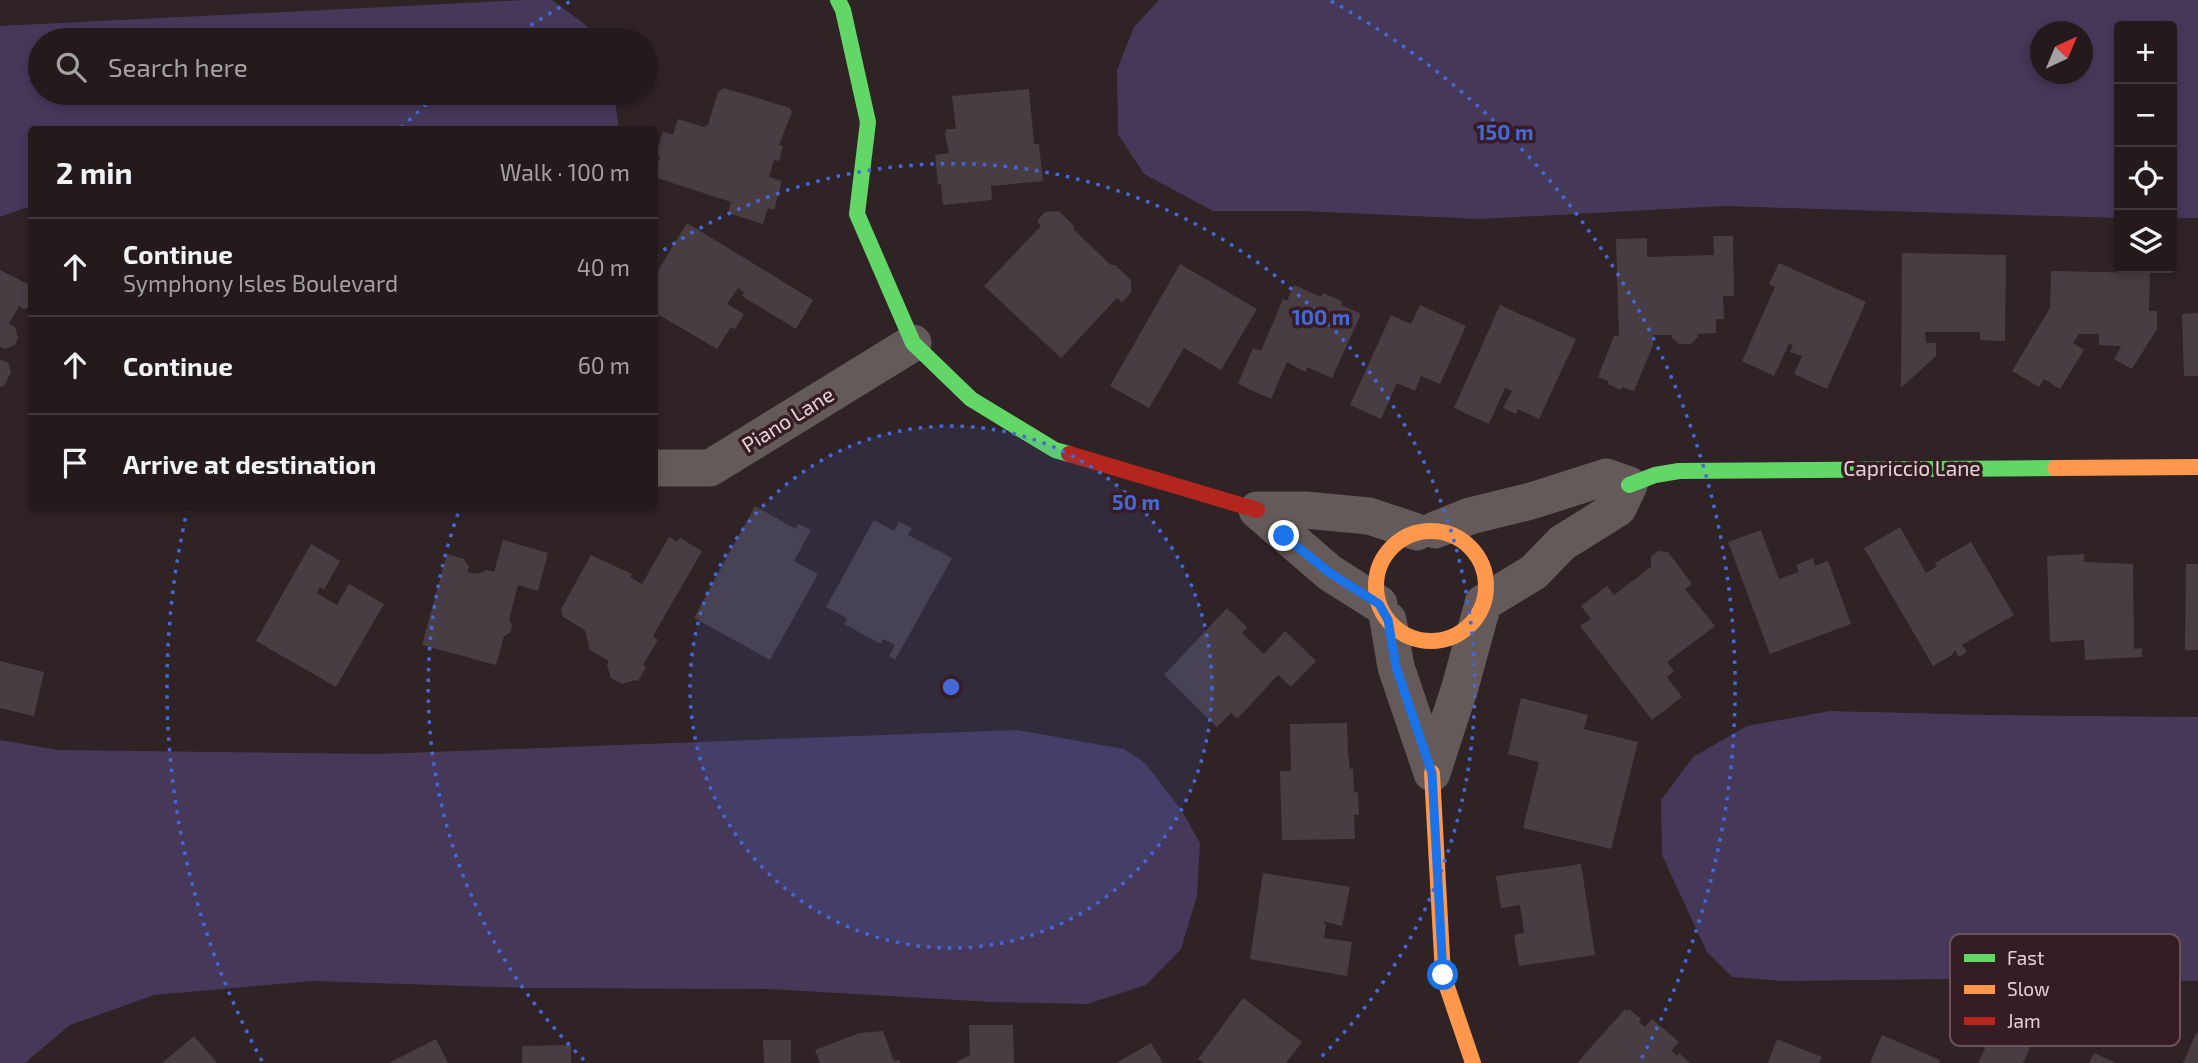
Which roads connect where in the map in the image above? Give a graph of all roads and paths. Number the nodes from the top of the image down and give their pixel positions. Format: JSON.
{"nodes":[{"id":1,"x":838,"y":0,"type":"edge"},
{"id":2,"x":913,"y":343,"type":"junction"},
{"id":3,"x":2198,"y":467,"type":"edge"},
{"id":4,"x":658,"y":468,"type":"edge"},
{"id":5,"x":1629,"y":485,"type":"junction"},
{"id":6,"x":1257,"y":510,"type":"junction"},
{"id":7,"x":1426,"y":531,"type":"junction"},
{"id":8,"x":1482,"y":607,"type":"junction"},
{"id":9,"x":1383,"y":612,"type":"junction"},
{"id":10,"x":1432,"y":773,"type":"junction"},
{"id":11,"x":1473,"y":1063,"type":"edge"}],
"edges":[{"from":1,"to":2,"type":"street"},
{"from":2,"to":4,"type":"street","name":"Piano Lane"},
{"from":2,"to":6,"type":"street"},
{"from":3,"to":5,"type":"street","name":"Capriccio Lane"},
{"from":5,"to":7,"type":"street","name":"Capriccio Lane"},
{"from":5,"to":8,"type":"street"},
{"from":6,"to":7,"type":"street"},
{"from":6,"to":9,"type":"street"},
{"from":7,"to":8,"type":"street"},
{"from":7,"to":9,"type":"street"},
{"from":8,"to":9,"type":"street"},
{"from":8,"to":10,"type":"street"},
{"from":9,"to":10,"type":"street"},
{"from":10,"to":11,"type":"street"}]}
